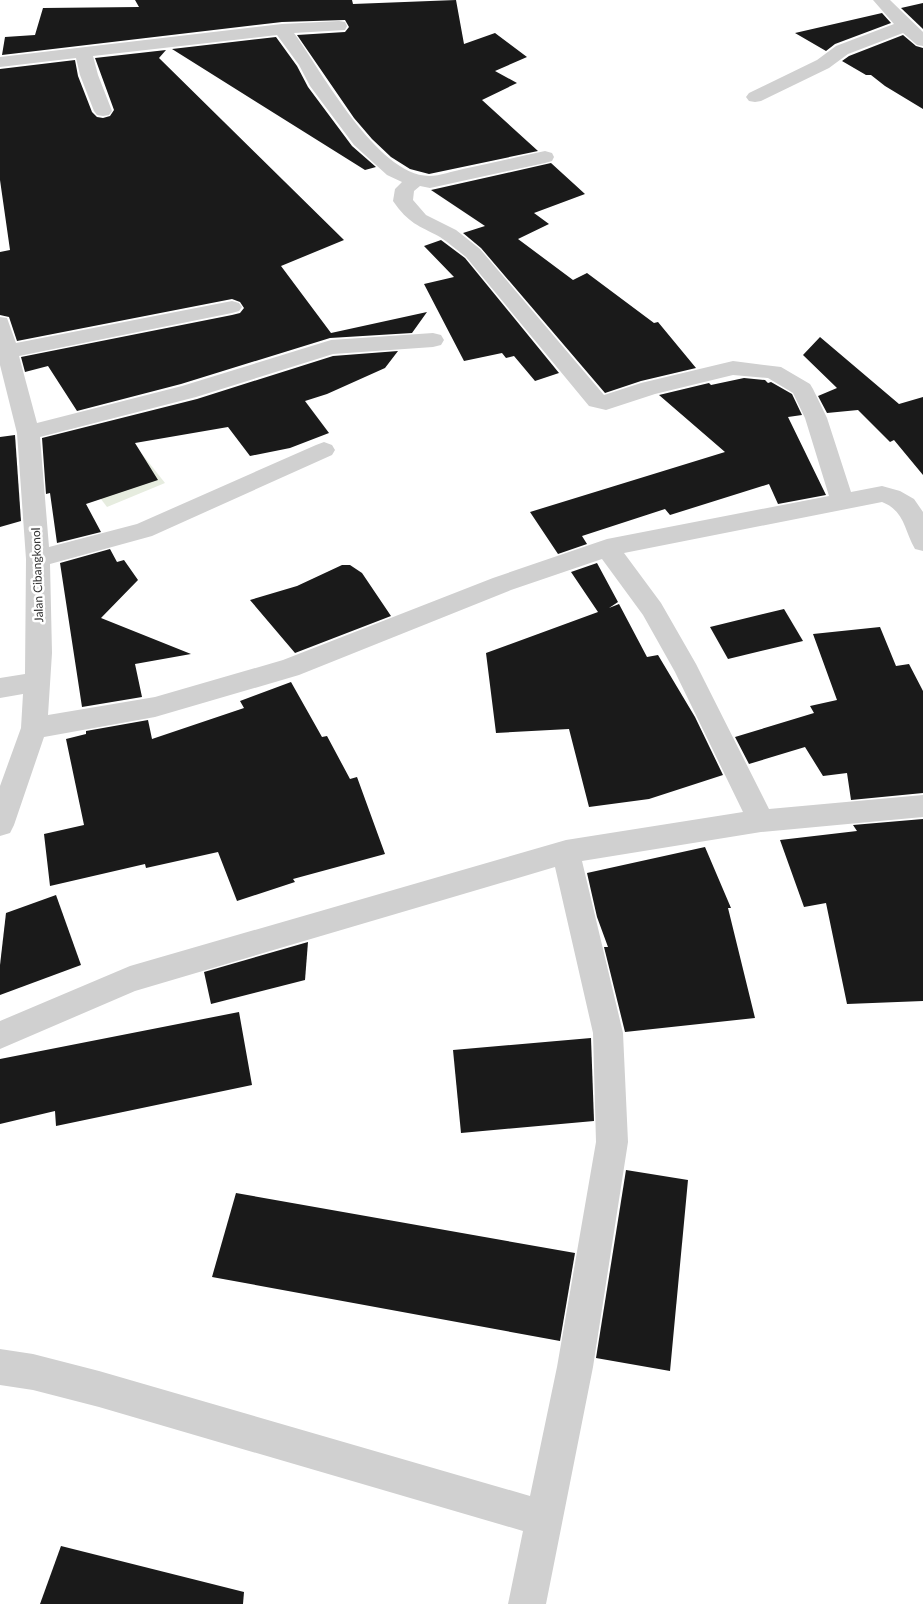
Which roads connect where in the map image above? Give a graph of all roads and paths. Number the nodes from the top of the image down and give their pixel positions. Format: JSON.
{"nodes":[{"id":1,"x":881,"y":0,"type":"edge"},
{"id":2,"x":339,"y":26,"type":"dead end"},
{"id":3,"x":905,"y":26,"type":"junction"},
{"id":4,"x":282,"y":29,"type":"junction"},
{"id":5,"x":923,"y":41,"type":"edge"},
{"id":6,"x":84,"y":53,"type":"junction"},
{"id":7,"x":0,"y":62,"type":"edge"},
{"id":8,"x":755,"y":97,"type":"dead end"},
{"id":9,"x":103,"y":111,"type":"dead end"},
{"id":10,"x":545,"y":157,"type":"dead end"},
{"id":11,"x":415,"y":180,"type":"junction"},
{"id":12,"x":232,"y":307,"type":"dead end"},
{"id":13,"x":0,"y":323,"type":"edge"},
{"id":14,"x":433,"y":340,"type":"dead end"},
{"id":15,"x":8,"y":351,"type":"junction"},
{"id":16,"x":6,"y":380,"type":"edge"},
{"id":17,"x":28,"y":433,"type":"junction"},
{"id":18,"x":324,"y":450,"type":"dead end"},
{"id":19,"x":842,"y":501,"type":"junction"},
{"id":20,"x":923,"y":543,"type":"edge"},
{"id":21,"x":607,"y":548,"type":"junction"},
{"id":22,"x":38,"y":558,"type":"junction"},
{"id":23,"x":38,"y":682,"type":"junction"},
{"id":24,"x":0,"y":688,"type":"edge"},
{"id":25,"x":34,"y":728,"type":"junction"},
{"id":26,"x":923,"y":806,"type":"edge"},
{"id":27,"x":761,"y":821,"type":"junction"},
{"id":28,"x":0,"y":825,"type":"edge"},
{"id":29,"x":566,"y":852,"type":"junction"},
{"id":30,"x":0,"y":1035,"type":"edge"},
{"id":31,"x":0,"y":1367,"type":"edge"},
{"id":32,"x":544,"y":1520,"type":"junction"},
{"id":33,"x":527,"y":1604,"type":"edge"}],
"edges":[{"from":1,"to":3,"type":"street"},
{"from":2,"to":4,"type":"street"},
{"from":3,"to":5,"type":"street"},
{"from":3,"to":8,"type":"street"},
{"from":4,"to":6,"type":"street"},
{"from":4,"to":11,"type":"street"},
{"from":6,"to":7,"type":"street"},
{"from":6,"to":9,"type":"street"},
{"from":10,"to":11,"type":"street"},
{"from":11,"to":19,"type":"street"},
{"from":12,"to":15,"type":"street"},
{"from":13,"to":15,"type":"street","name":"Jalan Cibangkonol"},
{"from":14,"to":17,"type":"street"},
{"from":15,"to":16,"type":"street","name":"Jalan Cibangkonol"},
{"from":16,"to":17,"type":"street","name":"Jalan Cibangkonol"},
{"from":17,"to":22,"type":"street","name":"Jalan Cibangkonol"},
{"from":18,"to":22,"type":"street"},
{"from":19,"to":20,"type":"street"},
{"from":19,"to":21,"type":"street"},
{"from":21,"to":25,"type":"street"},
{"from":21,"to":27,"type":"street"},
{"from":22,"to":23,"type":"street","name":"Jalan Cibangkonol"},
{"from":23,"to":24,"type":"street"},
{"from":23,"to":25,"type":"street","name":"Jalan Cibangkonol"},
{"from":25,"to":28,"type":"street","name":"Jalan Cibangkonol"},
{"from":26,"to":27,"type":"street"},
{"from":27,"to":29,"type":"street"},
{"from":29,"to":30,"type":"street"},
{"from":29,"to":32,"type":"street"},
{"from":31,"to":32,"type":"street"},
{"from":32,"to":33,"type":"street"}]}
